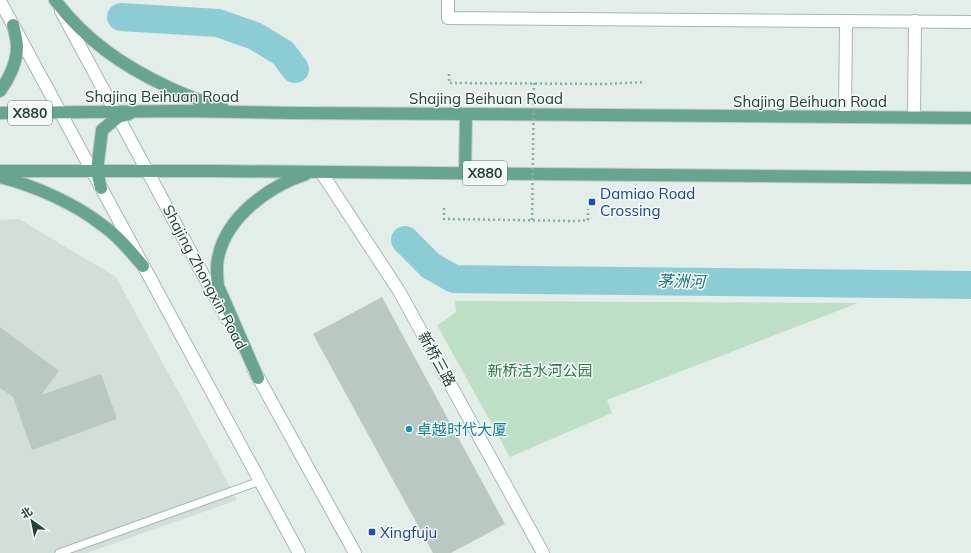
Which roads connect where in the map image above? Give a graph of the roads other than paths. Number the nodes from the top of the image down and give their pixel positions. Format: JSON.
{"nodes":[{"id":1,"x":55,"y":0,"type":"edge"},
{"id":2,"x":448,"y":0,"type":"edge"},
{"id":3,"x":0,"y":1,"type":"edge"},
{"id":4,"x":846,"y":21,"type":"junction"},
{"id":5,"x":915,"y":22,"type":"junction"},
{"id":6,"x":971,"y":22,"type":"edge"},
{"id":7,"x":13,"y":25,"type":"junction"},
{"id":8,"x":0,"y":90,"type":"edge"},
{"id":9,"x":60,"y":112,"type":"junction"},
{"id":10,"x":0,"y":113,"type":"edge"},
{"id":11,"x":293,"y":113,"type":"junction"},
{"id":12,"x":117,"y":114,"type":"junction"},
{"id":13,"x":466,"y":114,"type":"junction"},
{"id":14,"x":845,"y":117,"type":"junction"},
{"id":15,"x":914,"y":118,"type":"junction"},
{"id":16,"x":971,"y":118,"type":"edge"},
{"id":17,"x":94,"y":171,"type":"junction"},
{"id":18,"x":148,"y":171,"type":"junction"},
{"id":19,"x":0,"y":172,"type":"edge"},
{"id":20,"x":320,"y":172,"type":"junction"},
{"id":21,"x":465,"y":173,"type":"junction"},
{"id":22,"x":0,"y":177,"type":"edge"},
{"id":23,"x":971,"y":178,"type":"edge"},
{"id":24,"x":143,"y":266,"type":"junction"},
{"id":25,"x":258,"y":378,"type":"junction"},
{"id":26,"x":260,"y":481,"type":"junction"},
{"id":27,"x":59,"y":553,"type":"edge"},
{"id":28,"x":299,"y":553,"type":"edge"},
{"id":29,"x":355,"y":553,"type":"edge"},
{"id":30,"x":543,"y":553,"type":"edge"}],
"edges":[{"from":1,"to":11,"type":"main road"},
{"from":1,"to":12,"type":"street","name":"Shajing Zhongxin Road"},
{"from":2,"to":4,"type":"street"},
{"from":3,"to":7,"type":"street"},
{"from":4,"to":5,"type":"street"},
{"from":4,"to":14,"type":"street"},
{"from":5,"to":6,"type":"street"},
{"from":5,"to":15,"type":"street"},
{"from":7,"to":8,"type":"main road"},
{"from":7,"to":9,"type":"street"},
{"from":9,"to":10,"type":"main road","name":"Shajing Beihuan Road","number":"X880"},
{"from":9,"to":12,"type":"main road","name":"Shajing Beihuan Road","number":"X880"},
{"from":9,"to":17,"type":"street"},
{"from":11,"to":12,"type":"main road","name":"Shajing Beihuan Road","number":"X880"},
{"from":11,"to":13,"type":"main road","name":"Shajing Beihuan Road","number":"X880"},
{"from":12,"to":17,"type":"main road"},
{"from":12,"to":18,"type":"street","name":"Shajing Zhongxin Road"},
{"from":13,"to":14,"type":"main road","name":"Shajing Beihuan Road","number":"X880"},
{"from":13,"to":21,"type":"main road"},
{"from":14,"to":15,"type":"main road","name":"Shajing Beihuan Road","number":"X880"},
{"from":15,"to":16,"type":"main road","name":"Shajing Beihuan Road","number":"X880"},
{"from":17,"to":18,"type":"main road","number":"X880"},
{"from":17,"to":19,"type":"main road","number":"X880"},
{"from":17,"to":24,"type":"street"},
{"from":18,"to":20,"type":"main road","number":"X880"},
{"from":18,"to":25,"type":"street","name":"Shajing Zhongxin Road"},
{"from":20,"to":21,"type":"main road","number":"X880"},
{"from":20,"to":25,"type":"main road"},
{"from":20,"to":30,"type":"street","name":"新桥三路"},
{"from":21,"to":23,"type":"main road","number":"X880"},
{"from":22,"to":24,"type":"main road"},
{"from":24,"to":26,"type":"street"},
{"from":25,"to":29,"type":"street","name":"Shajing Zhongxin Road"},
{"from":26,"to":27,"type":"lane"},
{"from":26,"to":28,"type":"street"}]}
